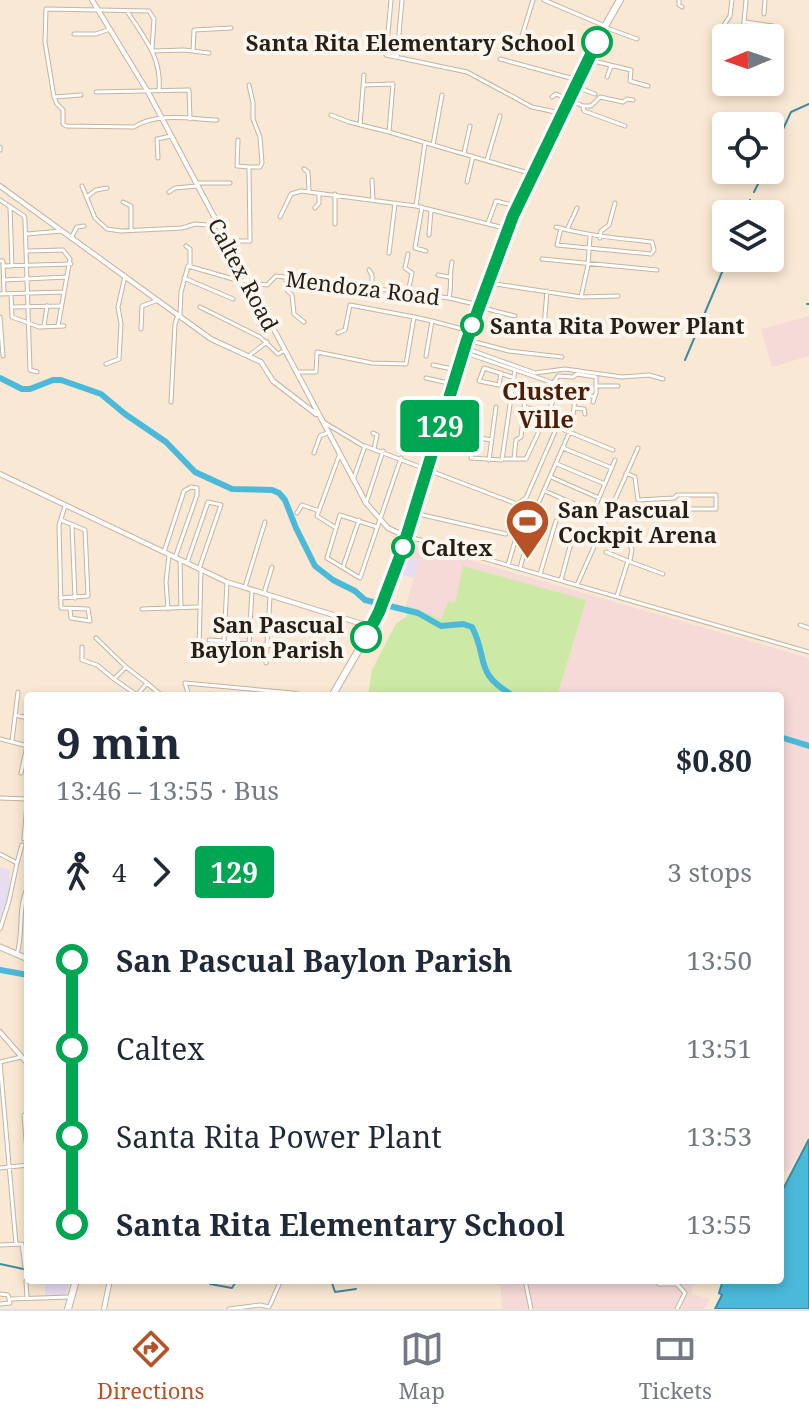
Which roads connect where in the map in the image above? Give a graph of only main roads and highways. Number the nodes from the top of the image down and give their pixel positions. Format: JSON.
{"nodes":[{"id":1,"x":620,"y":0,"type":"edge"},
{"id":2,"x":334,"y":692,"type":"edge"},
{"id":3,"x":0,"y":947,"type":"edge"},
{"id":4,"x":24,"y":957,"type":"edge"},
{"id":5,"x":75,"y":1284,"type":"edge"},
{"id":6,"x":68,"y":1309,"type":"edge"}],
"edges":[{"from":1,"to":2,"type":"main road"},
{"from":3,"to":4,"type":"main road"},
{"from":5,"to":6,"type":"main road"}]}
